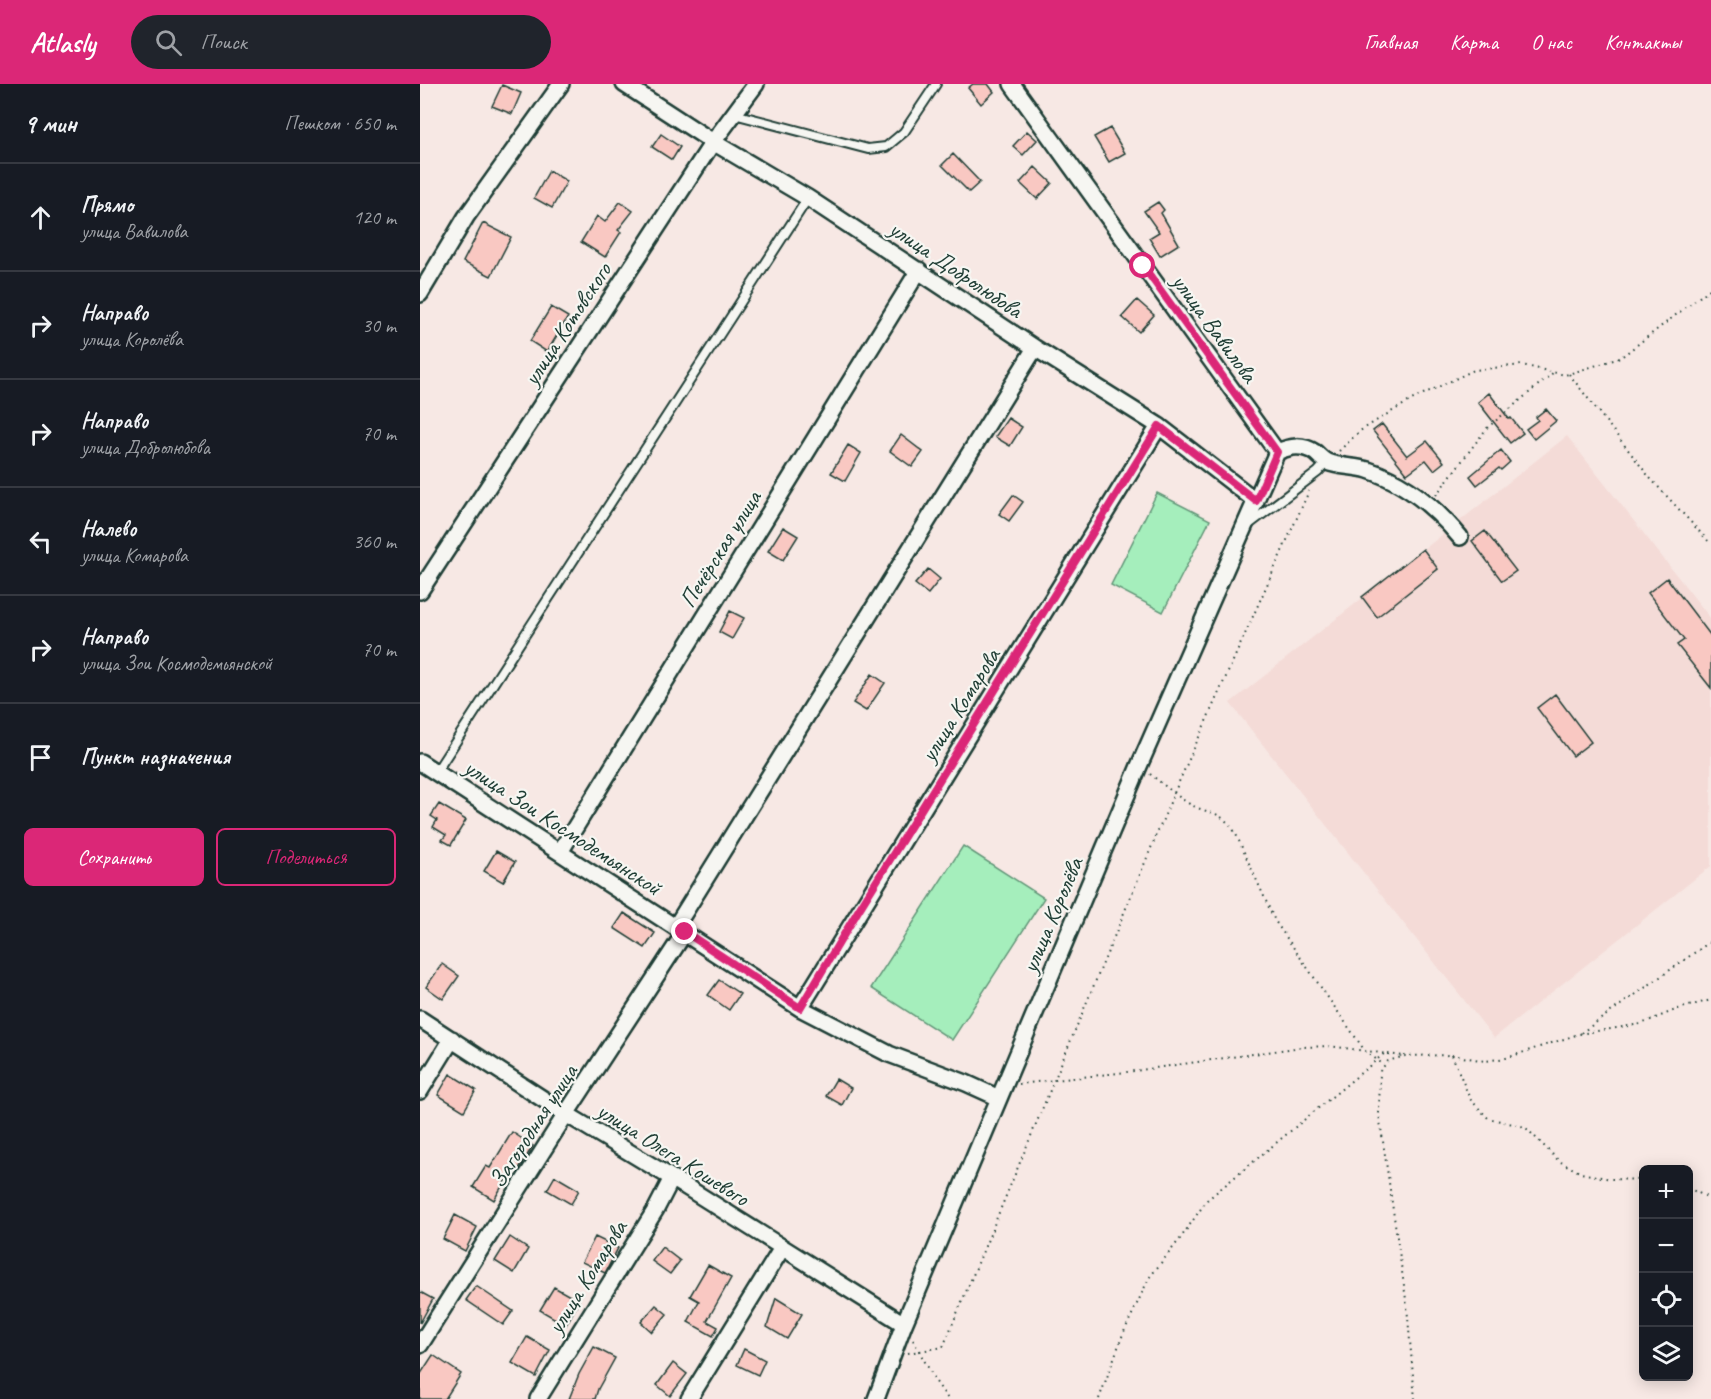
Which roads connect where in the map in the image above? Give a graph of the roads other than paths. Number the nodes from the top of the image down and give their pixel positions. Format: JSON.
{"nodes":[{"id":1,"x":561,"y":84,"type":"edge"},
{"id":2,"x":624,"y":84,"type":"edge"},
{"id":3,"x":756,"y":84,"type":"edge"},
{"id":4,"x":936,"y":84,"type":"edge"},
{"id":5,"x":1012,"y":84,"type":"edge"},
{"id":6,"x":734,"y":114,"type":"junction"},
{"id":7,"x":713,"y":142,"type":"junction"},
{"id":8,"x":808,"y":198,"type":"junction"},
{"id":9,"x":919,"y":270,"type":"junction"},
{"id":10,"x":420,"y":294,"type":"edge"},
{"id":11,"x":1035,"y":348,"type":"junction"},
{"id":12,"x":1159,"y":426,"type":"junction"},
{"id":13,"x":1277,"y":452,"type":"junction"},
{"id":14,"x":1322,"y":467,"type":"junction"},
{"id":15,"x":1256,"y":501,"type":"junction"},
{"id":16,"x":1245,"y":528,"type":"junction"},
{"id":17,"x":1460,"y":537,"type":"dead end"},
{"id":18,"x":420,"y":591,"type":"edge"},
{"id":19,"x":420,"y":762,"type":"edge"},
{"id":20,"x":435,"y":772,"type":"junction"},
{"id":21,"x":560,"y":852,"type":"junction"},
{"id":22,"x":680,"y":929,"type":"junction"},
{"id":23,"x":800,"y":1008,"type":"junction"},
{"id":24,"x":420,"y":1019,"type":"edge"},
{"id":25,"x":452,"y":1039,"type":"junction"},
{"id":26,"x":420,"y":1090,"type":"edge"},
{"id":27,"x":1001,"y":1092,"type":"junction"},
{"id":28,"x":566,"y":1114,"type":"junction"},
{"id":29,"x":672,"y":1178,"type":"junction"},
{"id":30,"x":782,"y":1248,"type":"junction"},
{"id":31,"x":904,"y":1324,"type":"junction"},
{"id":32,"x":420,"y":1345,"type":"edge"},
{"id":33,"x":538,"y":1399,"type":"edge"},
{"id":34,"x":688,"y":1399,"type":"edge"},
{"id":35,"x":876,"y":1399,"type":"edge"}],
"edges":[{"from":1,"to":10,"type":"street"},
{"from":2,"to":7,"type":"street","name":"улица Добролюбова"},
{"from":3,"to":6,"type":"street","name":"улица Котовского"},
{"from":4,"to":6,"type":"lane"},
{"from":5,"to":13,"type":"street","name":"улица Вавилова"},
{"from":6,"to":7,"type":"street","name":"улица Котовского"},
{"from":7,"to":8,"type":"street","name":"улица Добролюбова"},
{"from":7,"to":18,"type":"street","name":"улица Котовского"},
{"from":8,"to":9,"type":"street","name":"улица Добролюбова"},
{"from":8,"to":20,"type":"lane"},
{"from":9,"to":11,"type":"street","name":"улица Добролюбова"},
{"from":9,"to":21,"type":"street","name":"Печёрская улица"},
{"from":11,"to":12,"type":"street","name":"улица Добролюбова"},
{"from":11,"to":22,"type":"street"},
{"from":12,"to":15,"type":"street","name":"улица Добролюбова"},
{"from":12,"to":23,"type":"street","name":"улица Комарова"},
{"from":13,"to":14,"type":"street"},
{"from":13,"to":15,"type":"street","name":"улица Королёва"},
{"from":14,"to":16,"type":"lane"},
{"from":14,"to":17,"type":"street"},
{"from":15,"to":16,"type":"street","name":"улица Королёва"},
{"from":16,"to":27,"type":"street","name":"улица Королёва"},
{"from":19,"to":20,"type":"street","name":"улица Зои Космодемьянской"},
{"from":20,"to":21,"type":"street","name":"улица Зои Космодемьянской"},
{"from":21,"to":22,"type":"street","name":"улица Зои Космодемьянской"},
{"from":22,"to":23,"type":"street","name":"улица Зои Космодемьянской"},
{"from":22,"to":28,"type":"street","name":"Загородная улица"},
{"from":23,"to":27,"type":"street","name":"улица Зои Космодемьянской"},
{"from":24,"to":25,"type":"street","name":"улица Олега Кошевого"},
{"from":25,"to":26,"type":"street"},
{"from":25,"to":28,"type":"street","name":"улица Олега Кошевого"},
{"from":27,"to":31,"type":"street","name":"улица Королёва"},
{"from":28,"to":29,"type":"street","name":"улица Олега Кошевого"},
{"from":28,"to":32,"type":"street","name":"Загородная улица"},
{"from":29,"to":30,"type":"street","name":"улица Олега Кошевого"},
{"from":29,"to":33,"type":"street","name":"улица Комарова"},
{"from":30,"to":31,"type":"street","name":"улица Олега Кошевого"},
{"from":30,"to":34,"type":"street"},
{"from":31,"to":35,"type":"street","name":"улица Королёва"}]}
